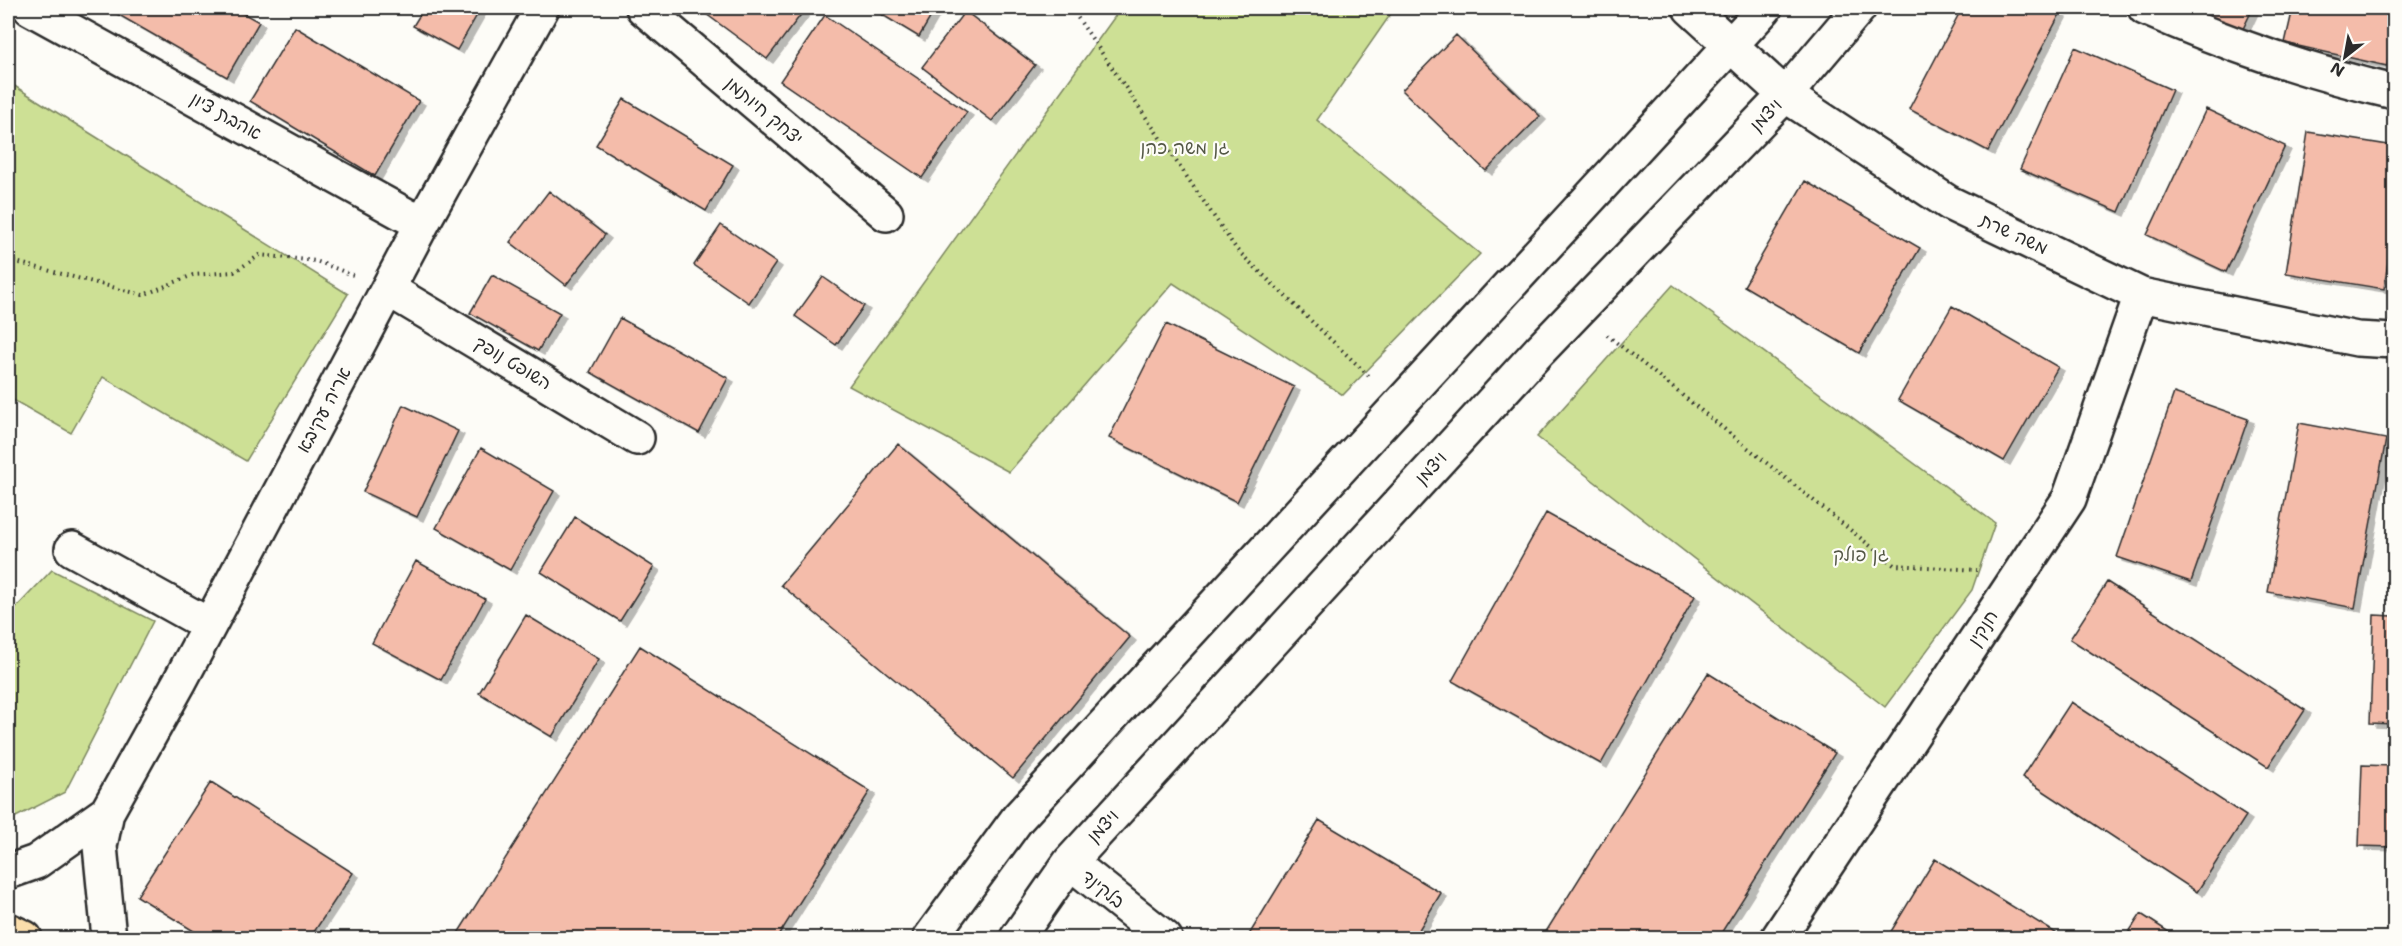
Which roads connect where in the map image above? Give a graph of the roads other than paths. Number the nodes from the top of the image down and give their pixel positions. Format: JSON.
{"nodes":[{"id":1,"x":30,"y":8,"type":"edge"},
{"id":2,"x":542,"y":8,"type":"edge"},
{"id":3,"x":643,"y":8,"type":"edge"},
{"id":4,"x":1690,"y":8,"type":"edge"},
{"id":5,"x":1766,"y":8,"type":"edge"},
{"id":6,"x":1859,"y":8,"type":"edge"},
{"id":7,"x":2145,"y":8,"type":"edge"},
{"id":8,"x":1732,"y":47,"type":"junction"},
{"id":9,"x":2394,"y":92,"type":"edge"},
{"id":10,"x":1785,"y":95,"type":"junction"},
{"id":11,"x":886,"y":214,"type":"dead end"},
{"id":12,"x":422,"y":224,"type":"junction"},
{"id":13,"x":388,"y":289,"type":"junction"},
{"id":14,"x":2141,"y":295,"type":"junction"},
{"id":15,"x":2394,"y":341,"type":"edge"},
{"id":16,"x":637,"y":438,"type":"dead end"},
{"id":17,"x":72,"y":549,"type":"dead end"},
{"id":18,"x":209,"y":625,"type":"junction"},
{"id":19,"x":107,"y":812,"type":"junction"},
{"id":20,"x":1070,"y":862,"type":"junction"},
{"id":21,"x":8,"y":872,"type":"edge"},
{"id":22,"x":8,"y":930,"type":"edge"},
{"id":23,"x":25,"y":939,"type":"edge"},
{"id":24,"x":109,"y":939,"type":"edge"},
{"id":25,"x":930,"y":939,"type":"edge"},
{"id":26,"x":1017,"y":939,"type":"edge"},
{"id":27,"x":1165,"y":939,"type":"edge"},
{"id":28,"x":1778,"y":939,"type":"edge"}],
"edges":[{"from":1,"to":12,"type":"street","name":"אהבת ציון"},
{"from":2,"to":12,"type":"street","name":"אריה עקיבא"},
{"from":3,"to":11,"type":"street","name":"יצחק חיותמן"},
{"from":4,"to":8,"type":"street","name":"משה שרת"},
{"from":5,"to":8,"type":"street"},
{"from":6,"to":10,"type":"street","name":"ויצמן"},
{"from":7,"to":9,"type":"street"},
{"from":8,"to":10,"type":"street","name":"משה שרת"},
{"from":8,"to":25,"type":"street"},
{"from":10,"to":14,"type":"street","name":"משה שרת"},
{"from":10,"to":20,"type":"street","name":"ויצמן"},
{"from":12,"to":13,"type":"street","name":"אריה עקיבא"},
{"from":13,"to":16,"type":"street","name":"השופט נופך"},
{"from":13,"to":18,"type":"street","name":"אריה עקיבא"},
{"from":14,"to":15,"type":"street","name":"משה שרת"},
{"from":14,"to":28,"type":"street","name":"חנקין"},
{"from":17,"to":18,"type":"street"},
{"from":18,"to":19,"type":"street","name":"אריה עקיבא"},
{"from":19,"to":21,"type":"street","name":"אריה עקיבא"},
{"from":19,"to":24,"type":"street","name":"אריה עקיבא"},
{"from":20,"to":26,"type":"street","name":"ויצמן"},
{"from":20,"to":27,"type":"street","name":"בלקינד"},
{"from":22,"to":23,"type":"main road"}]}
